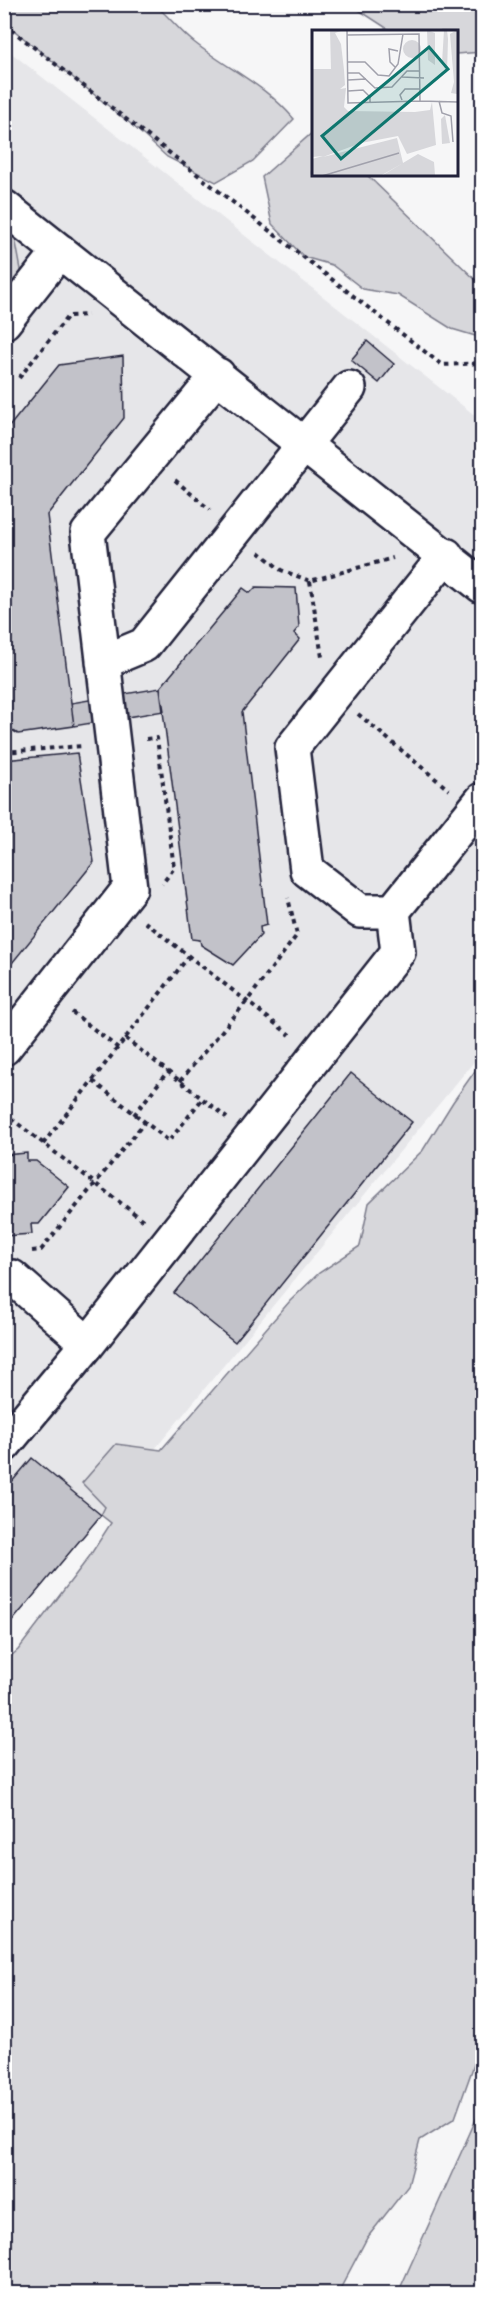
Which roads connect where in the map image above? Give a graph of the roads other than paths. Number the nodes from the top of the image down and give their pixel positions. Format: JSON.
{"nodes":[{"id":1,"x":4,"y":207,"type":"edge"},
{"id":2,"x":60,"y":251,"type":"junction"},
{"id":3,"x":4,"y":322,"type":"edge"},
{"id":4,"x":218,"y":375,"type":"junction"},
{"id":5,"x":349,"y":388,"type":"dead end"},
{"id":6,"x":305,"y":444,"type":"junction"},
{"id":7,"x":440,"y":550,"type":"junction"},
{"id":8,"x":483,"y":586,"type":"edge"},
{"id":9,"x":103,"y":662,"type":"junction"},
{"id":10,"x":478,"y":806,"type":"edge"},
{"id":11,"x":393,"y":911,"type":"junction"},
{"id":12,"x":4,"y":1048,"type":"edge"},
{"id":13,"x":4,"y":1278,"type":"edge"},
{"id":14,"x":88,"y":1344,"type":"junction"},
{"id":15,"x":4,"y":1445,"type":"edge"}],
"edges":[{"from":1,"to":2,"type":"lane"},
{"from":2,"to":3,"type":"lane"},
{"from":2,"to":4,"type":"lane"},
{"from":4,"to":6,"type":"lane"},
{"from":4,"to":9,"type":"lane"},
{"from":5,"to":6,"type":"lane"},
{"from":6,"to":7,"type":"lane"},
{"from":6,"to":9,"type":"lane"},
{"from":7,"to":8,"type":"lane"},
{"from":7,"to":11,"type":"lane"},
{"from":9,"to":12,"type":"lane"},
{"from":10,"to":11,"type":"lane"},
{"from":11,"to":14,"type":"lane"},
{"from":13,"to":14,"type":"lane"},
{"from":14,"to":15,"type":"lane"}]}
